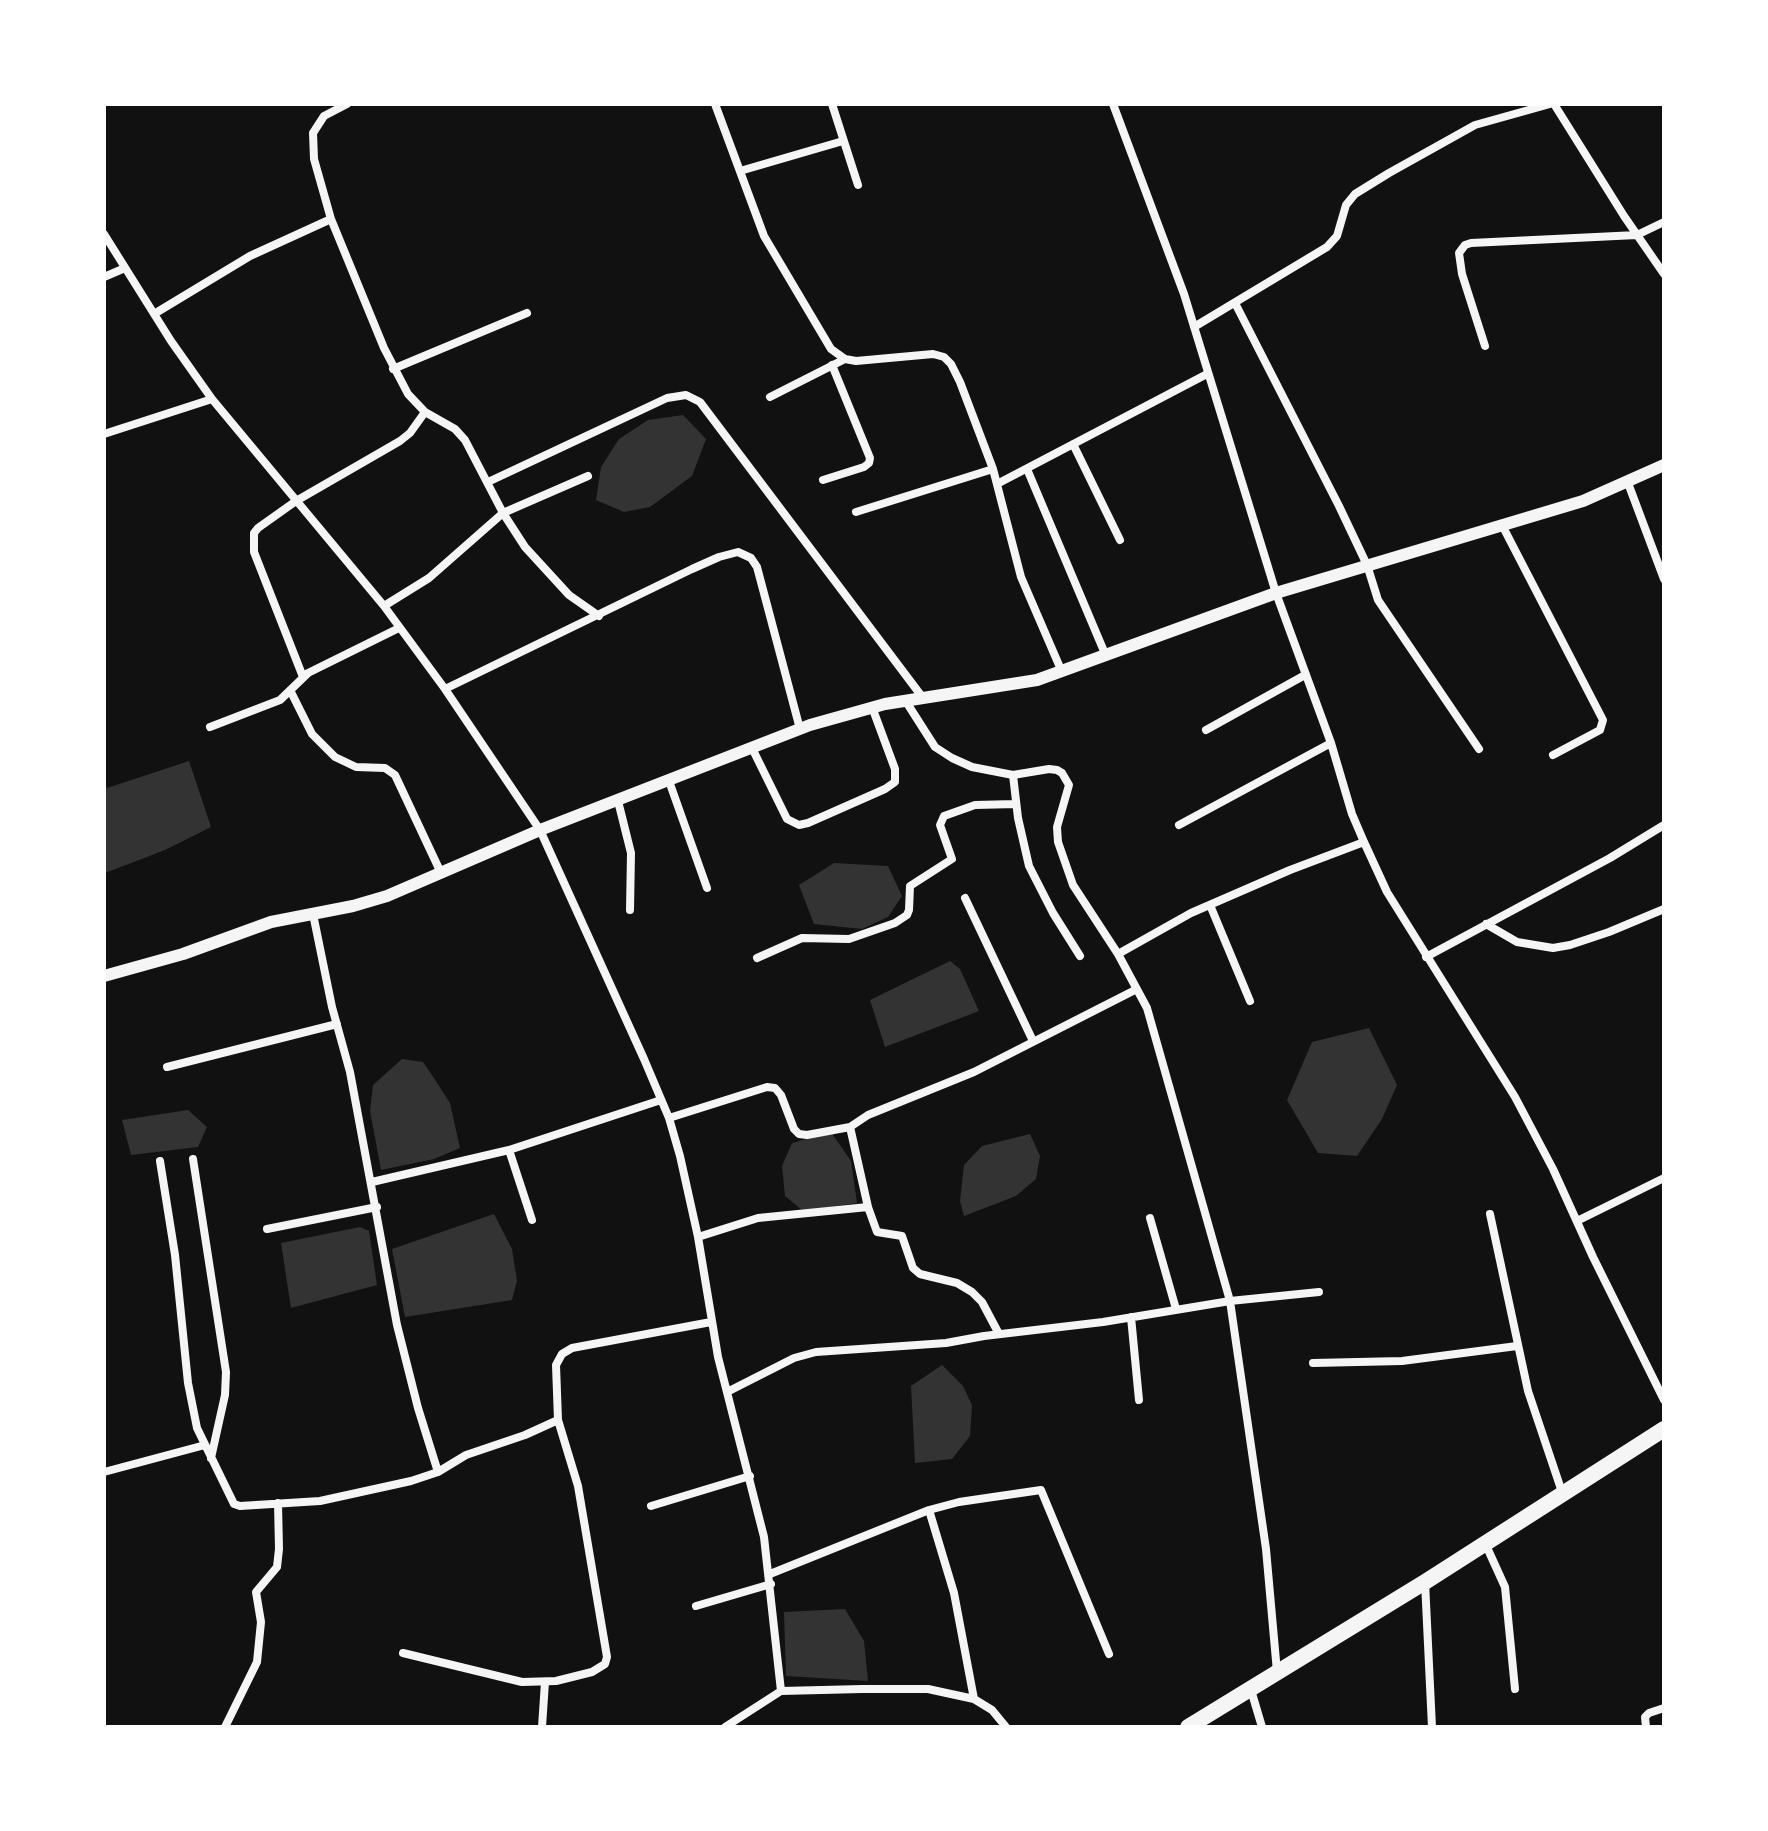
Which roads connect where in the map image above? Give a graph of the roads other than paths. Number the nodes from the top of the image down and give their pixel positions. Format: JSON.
{"nodes":[{"id":1,"x":347,"y":104,"type":"edge"},
{"id":2,"x":715,"y":104,"type":"edge"},
{"id":3,"x":832,"y":104,"type":"edge"},
{"id":4,"x":1113,"y":104,"type":"edge"},
{"id":5,"x":1552,"y":104,"type":"edge"},
{"id":6,"x":843,"y":141,"type":"junction"},
{"id":7,"x":740,"y":171,"type":"junction"},
{"id":8,"x":858,"y":185,"type":"dead end"},
{"id":9,"x":331,"y":219,"type":"junction"},
{"id":10,"x":1664,"y":222,"type":"edge"},
{"id":11,"x":104,"y":234,"type":"edge"},
{"id":12,"x":1637,"y":235,"type":"junction"},
{"id":13,"x":125,"y":268,"type":"junction"},
{"id":14,"x":1664,"y":274,"type":"edge"},
{"id":15,"x":104,"y":277,"type":"edge"},
{"id":16,"x":1235,"y":303,"type":"junction"},
{"id":17,"x":527,"y":313,"type":"dead end"},
{"id":18,"x":154,"y":314,"type":"junction"},
{"id":19,"x":1194,"y":327,"type":"junction"},
{"id":20,"x":1485,"y":346,"type":"dead end"},
{"id":21,"x":845,"y":359,"type":"junction"},
{"id":22,"x":832,"y":365,"type":"junction"},
{"id":23,"x":393,"y":369,"type":"junction"},
{"id":24,"x":1207,"y":374,"type":"junction"},
{"id":25,"x":770,"y":397,"type":"dead end"},
{"id":26,"x":212,"y":399,"type":"junction"},
{"id":27,"x":425,"y":412,"type":"junction"},
{"id":28,"x":104,"y":434,"type":"edge"},
{"id":29,"x":1073,"y":444,"type":"junction"},
{"id":30,"x":1664,"y":465,"type":"edge"},
{"id":31,"x":993,"y":469,"type":"junction"},
{"id":32,"x":1027,"y":469,"type":"junction"},
{"id":33,"x":588,"y":476,"type":"dead end"},
{"id":34,"x":823,"y":480,"type":"dead end"},
{"id":35,"x":488,"y":482,"type":"junction"},
{"id":36,"x":1628,"y":483,"type":"junction"},
{"id":37,"x":997,"y":484,"type":"junction"},
{"id":38,"x":296,"y":501,"type":"junction"},
{"id":39,"x":856,"y":512,"type":"dead end"},
{"id":40,"x":503,"y":513,"type":"junction"},
{"id":41,"x":1502,"y":525,"type":"junction"},
{"id":42,"x":1120,"y":540,"type":"dead end"},
{"id":43,"x":1367,"y":565,"type":"junction"},
{"id":44,"x":1664,"y":579,"type":"edge"},
{"id":45,"x":1276,"y":593,"type":"junction"},
{"id":46,"x":384,"y":606,"type":"junction"},
{"id":47,"x":599,"y":616,"type":"junction"},
{"id":48,"x":399,"y":628,"type":"junction"},
{"id":49,"x":1106,"y":656,"type":"junction"},
{"id":50,"x":1062,"y":672,"type":"junction"},
{"id":51,"x":1305,"y":675,"type":"junction"},
{"id":52,"x":303,"y":677,"type":"junction"},
{"id":53,"x":445,"y":689,"type":"junction"},
{"id":54,"x":291,"y":692,"type":"junction"},
{"id":55,"x":923,"y":698,"type":"junction"},
{"id":56,"x":905,"y":700,"type":"junction"},
{"id":57,"x":872,"y":707,"type":"junction"},
{"id":58,"x":210,"y":727,"type":"dead end"},
{"id":59,"x":800,"y":729,"type":"junction"},
{"id":60,"x":1206,"y":730,"type":"dead end"},
{"id":61,"x":1331,"y":743,"type":"junction"},
{"id":62,"x":752,"y":748,"type":"junction"},
{"id":63,"x":1479,"y":749,"type":"dead end"},
{"id":64,"x":1553,"y":755,"type":"dead end"},
{"id":65,"x":1013,"y":775,"type":"junction"},
{"id":66,"x":669,"y":781,"type":"junction"},
{"id":67,"x":618,"y":801,"type":"junction"},
{"id":68,"x":1016,"y":804,"type":"junction"},
{"id":69,"x":1179,"y":825,"type":"dead end"},
{"id":70,"x":1664,"y":825,"type":"edge"},
{"id":71,"x":540,"y":830,"type":"junction"},
{"id":72,"x":1364,"y":842,"type":"junction"},
{"id":73,"x":441,"y":873,"type":"junction"},
{"id":74,"x":707,"y":888,"type":"dead end"},
{"id":75,"x":965,"y":898,"type":"dead end"},
{"id":76,"x":1210,"y":905,"type":"junction"},
{"id":77,"x":1664,"y":909,"type":"edge"},
{"id":78,"x":630,"y":910,"type":"dead end"},
{"id":79,"x":313,"y":914,"type":"junction"},
{"id":80,"x":1486,"y":924,"type":"junction"},
{"id":81,"x":1118,"y":954,"type":"junction"},
{"id":82,"x":1080,"y":956,"type":"dead end"},
{"id":83,"x":1426,"y":957,"type":"junction"},
{"id":84,"x":757,"y":958,"type":"dead end"},
{"id":85,"x":104,"y":976,"type":"edge"},
{"id":86,"x":1137,"y":989,"type":"junction"},
{"id":87,"x":1250,"y":1001,"type":"dead end"},
{"id":88,"x":337,"y":1024,"type":"junction"},
{"id":89,"x":1033,"y":1041,"type":"junction"},
{"id":90,"x":167,"y":1067,"type":"dead end"},
{"id":91,"x":661,"y":1100,"type":"junction"},
{"id":92,"x":669,"y":1118,"type":"junction"},
{"id":93,"x":850,"y":1127,"type":"junction"},
{"id":94,"x":509,"y":1150,"type":"junction"},
{"id":95,"x":193,"y":1159,"type":"dead end"},
{"id":96,"x":160,"y":1161,"type":"dead end"},
{"id":97,"x":1664,"y":1178,"type":"edge"},
{"id":98,"x":372,"y":1182,"type":"junction"},
{"id":99,"x":377,"y":1207,"type":"junction"},
{"id":100,"x":868,"y":1207,"type":"junction"},
{"id":101,"x":1490,"y":1214,"type":"dead end"},
{"id":102,"x":1150,"y":1218,"type":"dead end"},
{"id":103,"x":532,"y":1220,"type":"dead end"},
{"id":104,"x":1577,"y":1221,"type":"junction"},
{"id":105,"x":267,"y":1229,"type":"dead end"},
{"id":106,"x":698,"y":1237,"type":"junction"},
{"id":107,"x":1319,"y":1292,"type":"dead end"},
{"id":108,"x":1230,"y":1301,"type":"junction"},
{"id":109,"x":1176,"y":1309,"type":"junction"},
{"id":110,"x":1131,"y":1317,"type":"junction"},
{"id":111,"x":711,"y":1322,"type":"junction"},
{"id":112,"x":999,"y":1334,"type":"junction"},
{"id":113,"x":1517,"y":1346,"type":"junction"},
{"id":114,"x":1313,"y":1363,"type":"dead end"},
{"id":115,"x":727,"y":1392,"type":"junction"},
{"id":116,"x":1139,"y":1400,"type":"dead end"},
{"id":117,"x":1664,"y":1400,"type":"edge"},
{"id":118,"x":558,"y":1420,"type":"junction"},
{"id":119,"x":1664,"y":1429,"type":"edge"},
{"id":120,"x":205,"y":1445,"type":"junction"},
{"id":121,"x":211,"y":1458,"type":"junction"},
{"id":122,"x":104,"y":1472,"type":"edge"},
{"id":123,"x":438,"y":1472,"type":"junction"},
{"id":124,"x":750,"y":1476,"type":"junction"},
{"id":125,"x":1562,"y":1492,"type":"junction"},
{"id":126,"x":278,"y":1503,"type":"junction"},
{"id":127,"x":651,"y":1506,"type":"dead end"},
{"id":128,"x":929,"y":1510,"type":"junction"},
{"id":129,"x":1485,"y":1542,"type":"junction"},
{"id":130,"x":770,"y":1574,"type":"junction"},
{"id":131,"x":1425,"y":1582,"type":"junction"},
{"id":132,"x":771,"y":1584,"type":"junction"},
{"id":133,"x":696,"y":1606,"type":"dead end"},
{"id":134,"x":403,"y":1653,"type":"dead end"},
{"id":135,"x":1109,"y":1654,"type":"dead end"},
{"id":136,"x":1277,"y":1673,"type":"junction"},
{"id":137,"x":545,"y":1682,"type":"junction"},
{"id":138,"x":1250,"y":1689,"type":"junction"},
{"id":139,"x":1515,"y":1689,"type":"dead end"},
{"id":140,"x":781,"y":1691,"type":"junction"},
{"id":141,"x":974,"y":1699,"type":"junction"},
{"id":142,"x":1664,"y":1708,"type":"edge"},
{"id":143,"x":225,"y":1727,"type":"edge"},
{"id":144,"x":542,"y":1727,"type":"edge"},
{"id":145,"x":725,"y":1727,"type":"edge"},
{"id":146,"x":1006,"y":1727,"type":"edge"},
{"id":147,"x":1188,"y":1727,"type":"edge"},
{"id":148,"x":1262,"y":1727,"type":"edge"},
{"id":149,"x":1432,"y":1727,"type":"edge"},
{"id":150,"x":1646,"y":1727,"type":"edge"}],
"edges":[{"from":1,"to":9,"type":"street"},
{"from":2,"to":7,"type":"street"},
{"from":3,"to":6,"type":"street"},
{"from":4,"to":19,"type":"street"},
{"from":5,"to":12,"type":"street"},
{"from":5,"to":16,"type":"street"},
{"from":6,"to":7,"type":"street"},
{"from":6,"to":8,"type":"street"},
{"from":7,"to":21,"type":"street"},
{"from":9,"to":18,"type":"street"},
{"from":9,"to":23,"type":"street"},
{"from":10,"to":12,"type":"street"},
{"from":11,"to":13,"type":"street"},
{"from":12,"to":14,"type":"street"},
{"from":12,"to":20,"type":"street"},
{"from":13,"to":15,"type":"street"},
{"from":13,"to":18,"type":"street"},
{"from":16,"to":19,"type":"street"},
{"from":16,"to":43,"type":"street"},
{"from":17,"to":23,"type":"street"},
{"from":18,"to":26,"type":"street"},
{"from":19,"to":24,"type":"street"},
{"from":21,"to":22,"type":"street"},
{"from":21,"to":31,"type":"street"},
{"from":22,"to":25,"type":"street"},
{"from":22,"to":34,"type":"street"},
{"from":23,"to":27,"type":"street"},
{"from":24,"to":29,"type":"street"},
{"from":24,"to":45,"type":"street"},
{"from":26,"to":28,"type":"street"},
{"from":26,"to":38,"type":"street"},
{"from":27,"to":35,"type":"street"},
{"from":27,"to":38,"type":"street"},
{"from":29,"to":32,"type":"street"},
{"from":29,"to":42,"type":"street"},
{"from":30,"to":36,"type":"street"},
{"from":31,"to":37,"type":"street"},
{"from":31,"to":39,"type":"street"},
{"from":32,"to":37,"type":"street"},
{"from":32,"to":49,"type":"street"},
{"from":33,"to":40,"type":"street"},
{"from":35,"to":40,"type":"street"},
{"from":35,"to":55,"type":"street"},
{"from":36,"to":41,"type":"street"},
{"from":36,"to":44,"type":"street"},
{"from":37,"to":50,"type":"street"},
{"from":38,"to":46,"type":"street"},
{"from":38,"to":52,"type":"street"},
{"from":40,"to":46,"type":"street"},
{"from":40,"to":47,"type":"street"},
{"from":41,"to":43,"type":"street"},
{"from":41,"to":64,"type":"street"},
{"from":43,"to":45,"type":"street"},
{"from":43,"to":63,"type":"street"},
{"from":45,"to":49,"type":"street"},
{"from":45,"to":51,"type":"street"},
{"from":46,"to":48,"type":"street"},
{"from":47,"to":53,"type":"street"},
{"from":47,"to":59,"type":"street"},
{"from":48,"to":52,"type":"street"},
{"from":48,"to":53,"type":"street"},
{"from":49,"to":50,"type":"street"},
{"from":50,"to":55,"type":"street"},
{"from":51,"to":60,"type":"street"},
{"from":51,"to":61,"type":"street"},
{"from":52,"to":54,"type":"street"},
{"from":53,"to":71,"type":"street"},
{"from":54,"to":58,"type":"street"},
{"from":54,"to":73,"type":"street"},
{"from":55,"to":56,"type":"street"},
{"from":56,"to":57,"type":"street"},
{"from":56,"to":65,"type":"street"},
{"from":57,"to":59,"type":"street"},
{"from":57,"to":62,"type":"street"},
{"from":59,"to":62,"type":"street"},
{"from":61,"to":69,"type":"street"},
{"from":61,"to":72,"type":"street"},
{"from":62,"to":66,"type":"street"},
{"from":65,"to":68,"type":"street"},
{"from":65,"to":81,"type":"street"},
{"from":66,"to":67,"type":"street"},
{"from":66,"to":74,"type":"street"},
{"from":67,"to":71,"type":"street"},
{"from":67,"to":78,"type":"street"},
{"from":68,"to":82,"type":"street"},
{"from":68,"to":84,"type":"street"},
{"from":70,"to":80,"type":"street"},
{"from":71,"to":73,"type":"street"},
{"from":71,"to":91,"type":"street"},
{"from":72,"to":76,"type":"street"},
{"from":72,"to":83,"type":"street"},
{"from":73,"to":79,"type":"street"},
{"from":75,"to":89,"type":"street"},
{"from":76,"to":81,"type":"street"},
{"from":76,"to":87,"type":"street"},
{"from":77,"to":80,"type":"street"},
{"from":79,"to":85,"type":"street"},
{"from":79,"to":88,"type":"street"},
{"from":80,"to":83,"type":"street"},
{"from":81,"to":86,"type":"street"},
{"from":83,"to":104,"type":"street"},
{"from":86,"to":89,"type":"street"},
{"from":86,"to":108,"type":"street"},
{"from":88,"to":90,"type":"street"},
{"from":88,"to":98,"type":"street"},
{"from":89,"to":93,"type":"street"},
{"from":91,"to":92,"type":"street"},
{"from":91,"to":94,"type":"street"},
{"from":92,"to":93,"type":"street"},
{"from":92,"to":106,"type":"street"},
{"from":93,"to":100,"type":"street"},
{"from":94,"to":98,"type":"street"},
{"from":94,"to":103,"type":"street"},
{"from":95,"to":121,"type":"street"},
{"from":96,"to":120,"type":"street"},
{"from":97,"to":104,"type":"street"},
{"from":98,"to":99,"type":"street"},
{"from":99,"to":105,"type":"street"},
{"from":99,"to":123,"type":"street"},
{"from":100,"to":106,"type":"street"},
{"from":100,"to":112,"type":"street"},
{"from":101,"to":113,"type":"street"},
{"from":102,"to":109,"type":"street"},
{"from":104,"to":117,"type":"street"},
{"from":106,"to":111,"type":"street"},
{"from":107,"to":108,"type":"street"},
{"from":108,"to":109,"type":"street"},
{"from":108,"to":136,"type":"street"},
{"from":109,"to":110,"type":"street"},
{"from":110,"to":112,"type":"street"},
{"from":110,"to":116,"type":"street"},
{"from":111,"to":115,"type":"street"},
{"from":111,"to":118,"type":"street"},
{"from":112,"to":115,"type":"street"},
{"from":113,"to":114,"type":"street"},
{"from":113,"to":125,"type":"street"},
{"from":115,"to":124,"type":"street"},
{"from":118,"to":123,"type":"street"},
{"from":118,"to":137,"type":"street"},
{"from":119,"to":125,"type":"main road"},
{"from":120,"to":121,"type":"street"},
{"from":120,"to":122,"type":"street"},
{"from":121,"to":126,"type":"street"},
{"from":123,"to":126,"type":"street"},
{"from":124,"to":127,"type":"street"},
{"from":124,"to":130,"type":"street"},
{"from":125,"to":129,"type":"main road"},
{"from":126,"to":143,"type":"street"},
{"from":128,"to":130,"type":"street"},
{"from":128,"to":135,"type":"street"},
{"from":128,"to":141,"type":"street"},
{"from":129,"to":131,"type":"main road"},
{"from":129,"to":139,"type":"street"},
{"from":130,"to":132,"type":"street"},
{"from":131,"to":136,"type":"main road"},
{"from":131,"to":149,"type":"street"},
{"from":132,"to":133,"type":"street"},
{"from":132,"to":140,"type":"street"},
{"from":134,"to":137,"type":"street"},
{"from":136,"to":138,"type":"main road"},
{"from":137,"to":144,"type":"street"},
{"from":138,"to":147,"type":"main road"},
{"from":138,"to":148,"type":"street"},
{"from":140,"to":141,"type":"street"},
{"from":140,"to":145,"type":"street"},
{"from":141,"to":146,"type":"street"},
{"from":142,"to":150,"type":"street"}]}
